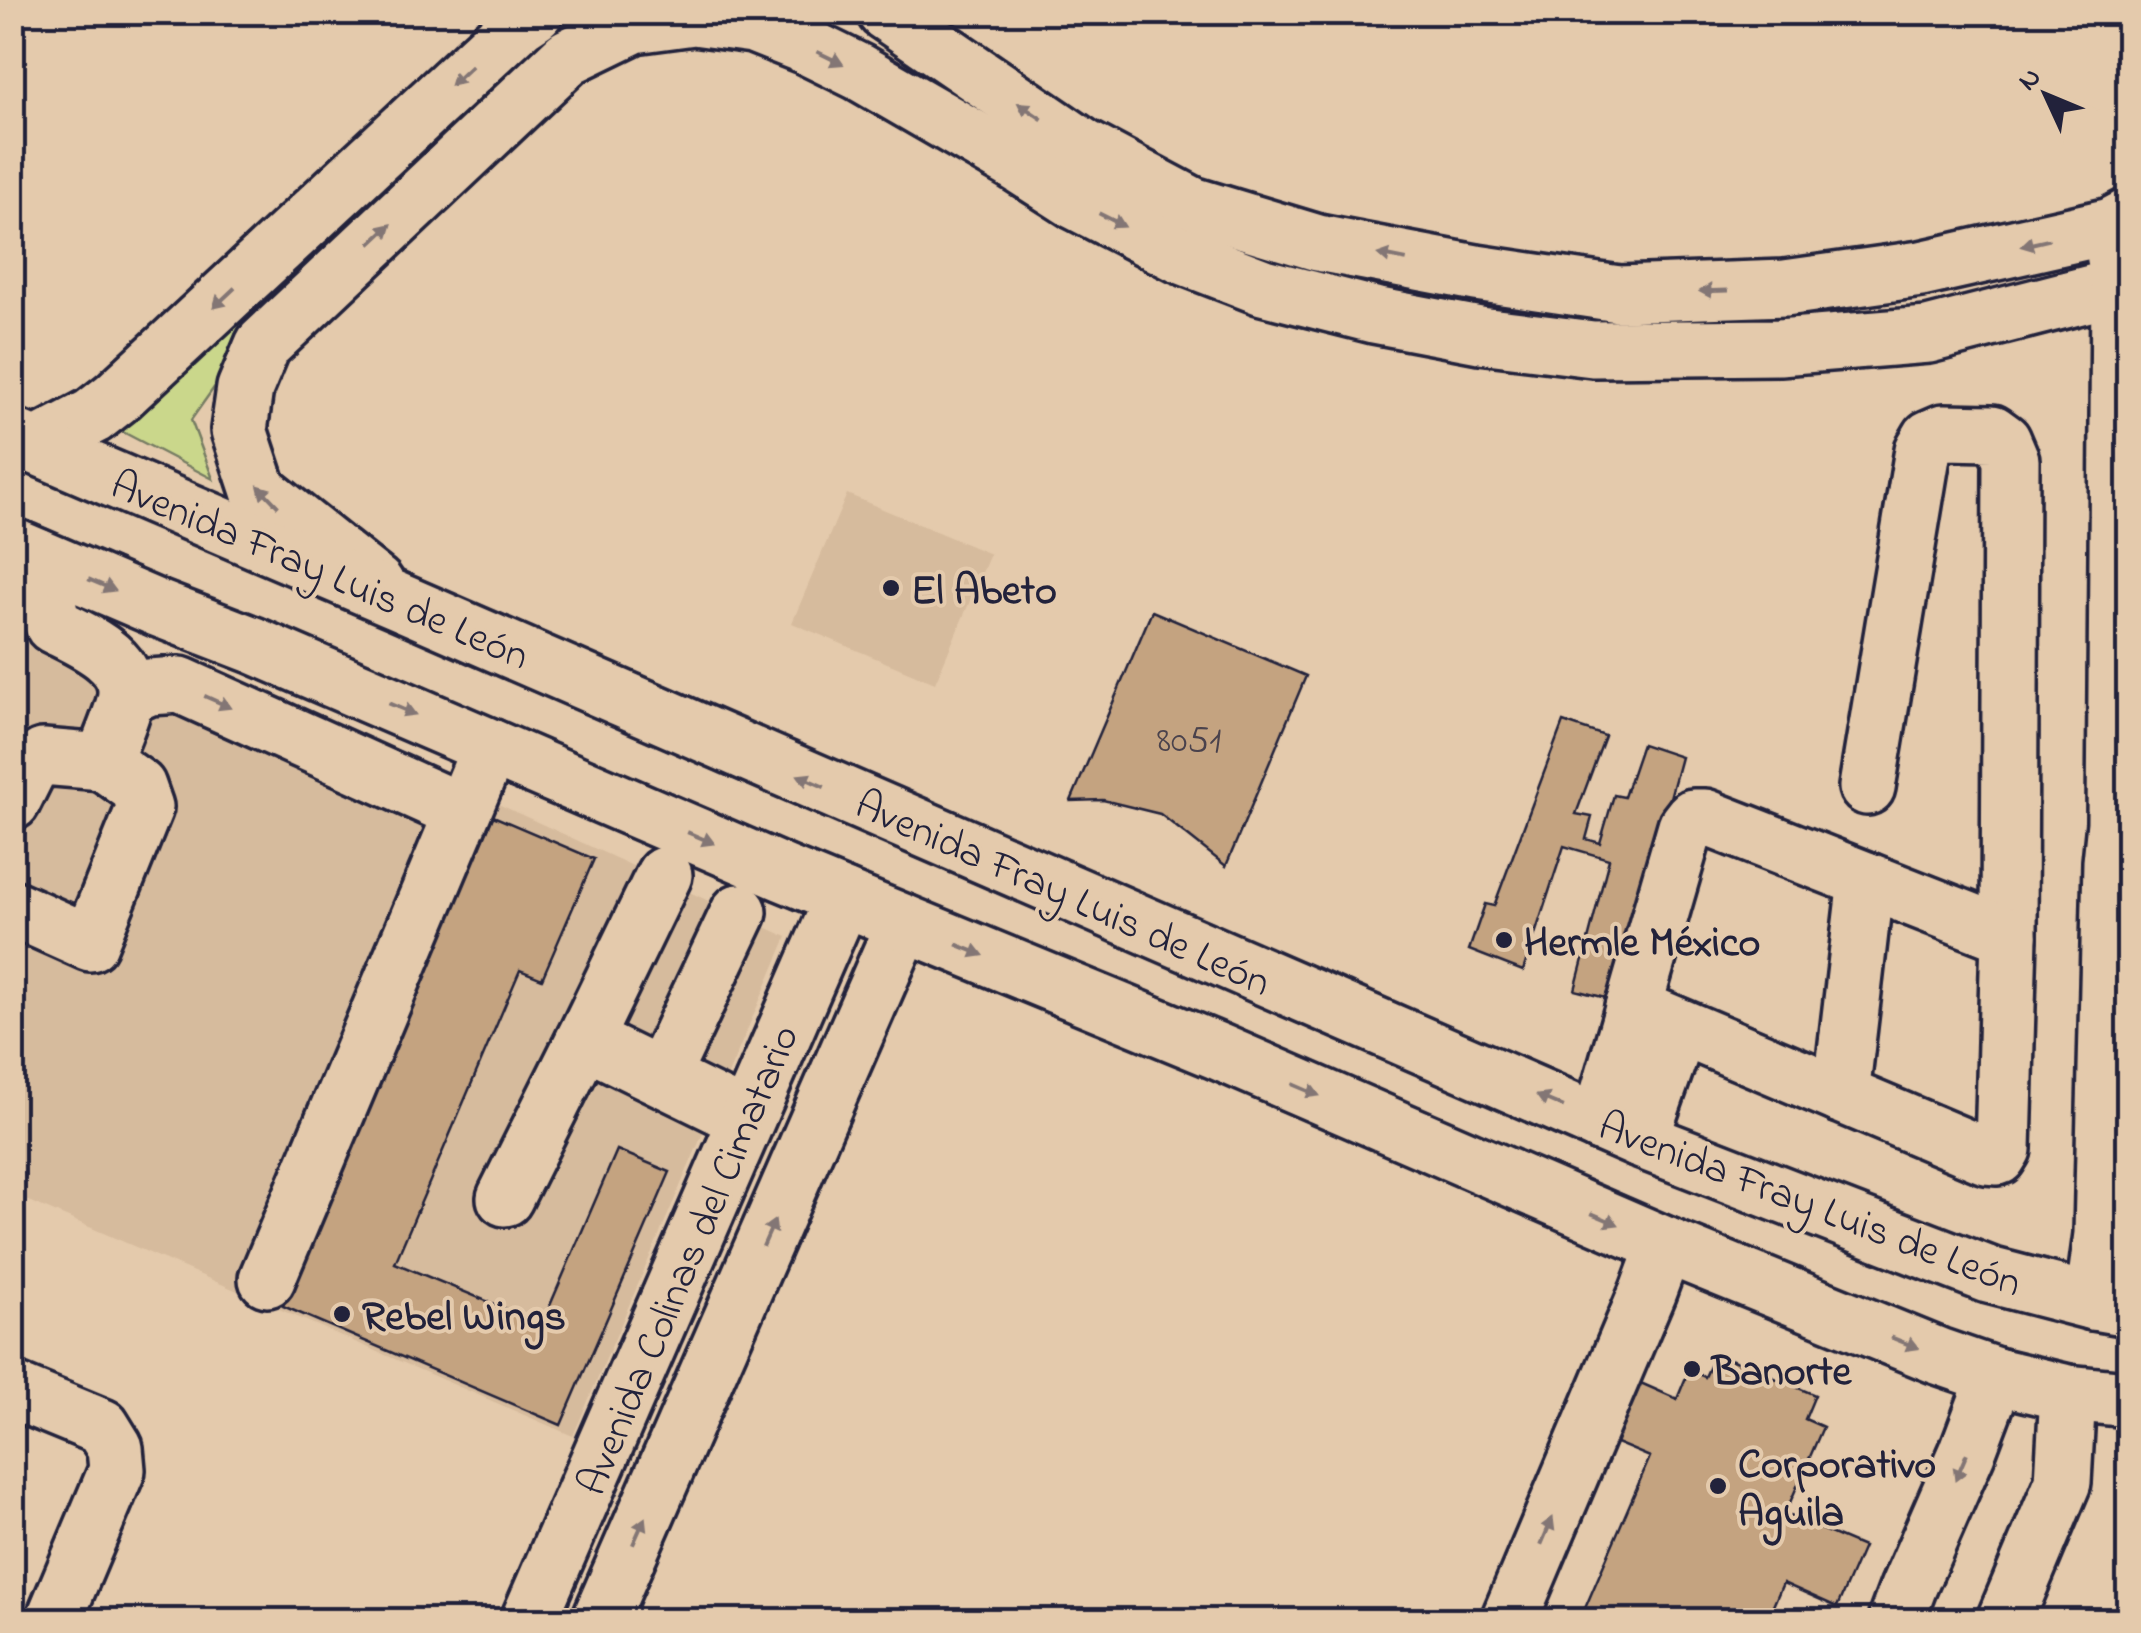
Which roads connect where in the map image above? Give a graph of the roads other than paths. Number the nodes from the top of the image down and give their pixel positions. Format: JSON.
{"nodes":[{"id":1,"x":535,"y":12,"type":"edge"},
{"id":2,"x":885,"y":12,"type":"edge"},
{"id":3,"x":2120,"y":221,"type":"edge"},
{"id":4,"x":2124,"y":284,"type":"edge"},
{"id":5,"x":24,"y":441,"type":"edge"},
{"id":6,"x":24,"y":551,"type":"edge"},
{"id":7,"x":398,"y":601,"type":"junction"},
{"id":8,"x":126,"y":697,"type":"junction"},
{"id":9,"x":490,"y":747,"type":"junction"},
{"id":10,"x":102,"y":762,"type":"junction"},
{"id":11,"x":1867,"y":787,"type":"dead end"},
{"id":12,"x":12,"y":802,"type":"edge"},
{"id":13,"x":462,"y":812,"type":"junction"},
{"id":14,"x":2121,"y":842,"type":"edge"},
{"id":15,"x":664,"y":875,"type":"dead end"},
{"id":16,"x":1866,"y":880,"type":"junction"},
{"id":17,"x":843,"y":898,"type":"junction"},
{"id":18,"x":12,"y":908,"type":"edge"},
{"id":19,"x":739,"y":912,"type":"dead end"},
{"id":20,"x":904,"y":923,"type":"junction"},
{"id":21,"x":2009,"y":936,"type":"junction"},
{"id":22,"x":1253,"y":974,"type":"junction"},
{"id":23,"x":1656,"y":1017,"type":"junction"},
{"id":24,"x":584,"y":1040,"type":"junction"},
{"id":25,"x":1217,"y":1051,"type":"junction"},
{"id":26,"x":661,"y":1078,"type":"junction"},
{"id":27,"x":1841,"y":1096,"type":"junction"},
{"id":28,"x":746,"y":1119,"type":"junction"},
{"id":29,"x":1620,"y":1131,"type":"junction"},
{"id":30,"x":505,"y":1198,"type":"dead end"},
{"id":31,"x":1665,"y":1245,"type":"junction"},
{"id":32,"x":267,"y":1279,"type":"dead end"},
{"id":33,"x":2111,"y":1305,"type":"edge"},
{"id":34,"x":1996,"y":1376,"type":"junction"},
{"id":35,"x":12,"y":1390,"type":"edge"},
{"id":36,"x":2068,"y":1393,"type":"junction"},
{"id":37,"x":2128,"y":1399,"type":"edge"},
{"id":38,"x":54,"y":1620,"type":"edge"},
{"id":39,"x":529,"y":1620,"type":"edge"},
{"id":40,"x":600,"y":1620,"type":"edge"},
{"id":41,"x":1509,"y":1620,"type":"edge"},
{"id":42,"x":1896,"y":1620,"type":"edge"},
{"id":43,"x":2004,"y":1620,"type":"edge"}],
"edges":[{"from":1,"to":5,"type":"street","one_way":true},
{"from":3,"to":2,"type":"street","one_way":true},
{"from":3,"to":4,"type":"street"},
{"from":7,"to":4,"type":"street","one_way":true},
{"from":4,"to":14,"type":"street"},
{"from":5,"to":7,"type":"street","name":"Avenida Fray Luis de León"},
{"from":6,"to":8,"type":"street"},
{"from":6,"to":9,"type":"street","name":"Avenida Fray Luis de León","one_way":true},
{"from":22,"to":7,"type":"street","name":"Avenida Fray Luis de León","one_way":true},
{"from":8,"to":10,"type":"street"},
{"from":8,"to":13,"type":"street","one_way":true},
{"from":9,"to":13,"type":"street"},
{"from":9,"to":17,"type":"street","name":"Avenida Fray Luis de León","one_way":true},
{"from":10,"to":12,"type":"street"},
{"from":10,"to":18,"type":"street"},
{"from":11,"to":21,"type":"street"},
{"from":13,"to":32,"type":"street"},
{"from":14,"to":33,"type":"street"},
{"from":15,"to":24,"type":"street"},
{"from":16,"to":21,"type":"street"},
{"from":16,"to":23,"type":"street"},
{"from":16,"to":27,"type":"street"},
{"from":17,"to":20,"type":"street","name":"Avenida Fray Luis de León"},
{"from":17,"to":28,"type":"street","name":"Avenida Colinas del Cimatario"},
{"from":19,"to":26,"type":"street"},
{"from":20,"to":25,"type":"street","name":"Avenida Fray Luis de León","one_way":true},
{"from":40,"to":20,"type":"street","name":"Avenida Colinas del Cimatario","one_way":true},
{"from":21,"to":27,"type":"street"},
{"from":22,"to":25,"type":"street"},
{"from":29,"to":22,"type":"street","name":"Avenida Fray Luis de León","one_way":true},
{"from":23,"to":27,"type":"street"},
{"from":23,"to":29,"type":"street"},
{"from":24,"to":26,"type":"street"},
{"from":24,"to":30,"type":"street"},
{"from":25,"to":31,"type":"street","name":"Avenida Fray Luis de León","one_way":true},
{"from":26,"to":28,"type":"street"},
{"from":28,"to":39,"type":"street","name":"Avenida Colinas del Cimatario"},
{"from":29,"to":33,"type":"street","name":"Avenida Fray Luis de León"},
{"from":31,"to":34,"type":"street","name":"Avenida Fray Luis de León","one_way":true},
{"from":41,"to":31,"type":"street","one_way":true},
{"from":34,"to":36,"type":"street","name":"Avenida Fray Luis de León"},
{"from":34,"to":42,"type":"street","one_way":true},
{"from":35,"to":38,"type":"street"},
{"from":36,"to":37,"type":"street","name":"Avenida Fray Luis de León"},
{"from":36,"to":43,"type":"street"}]}
